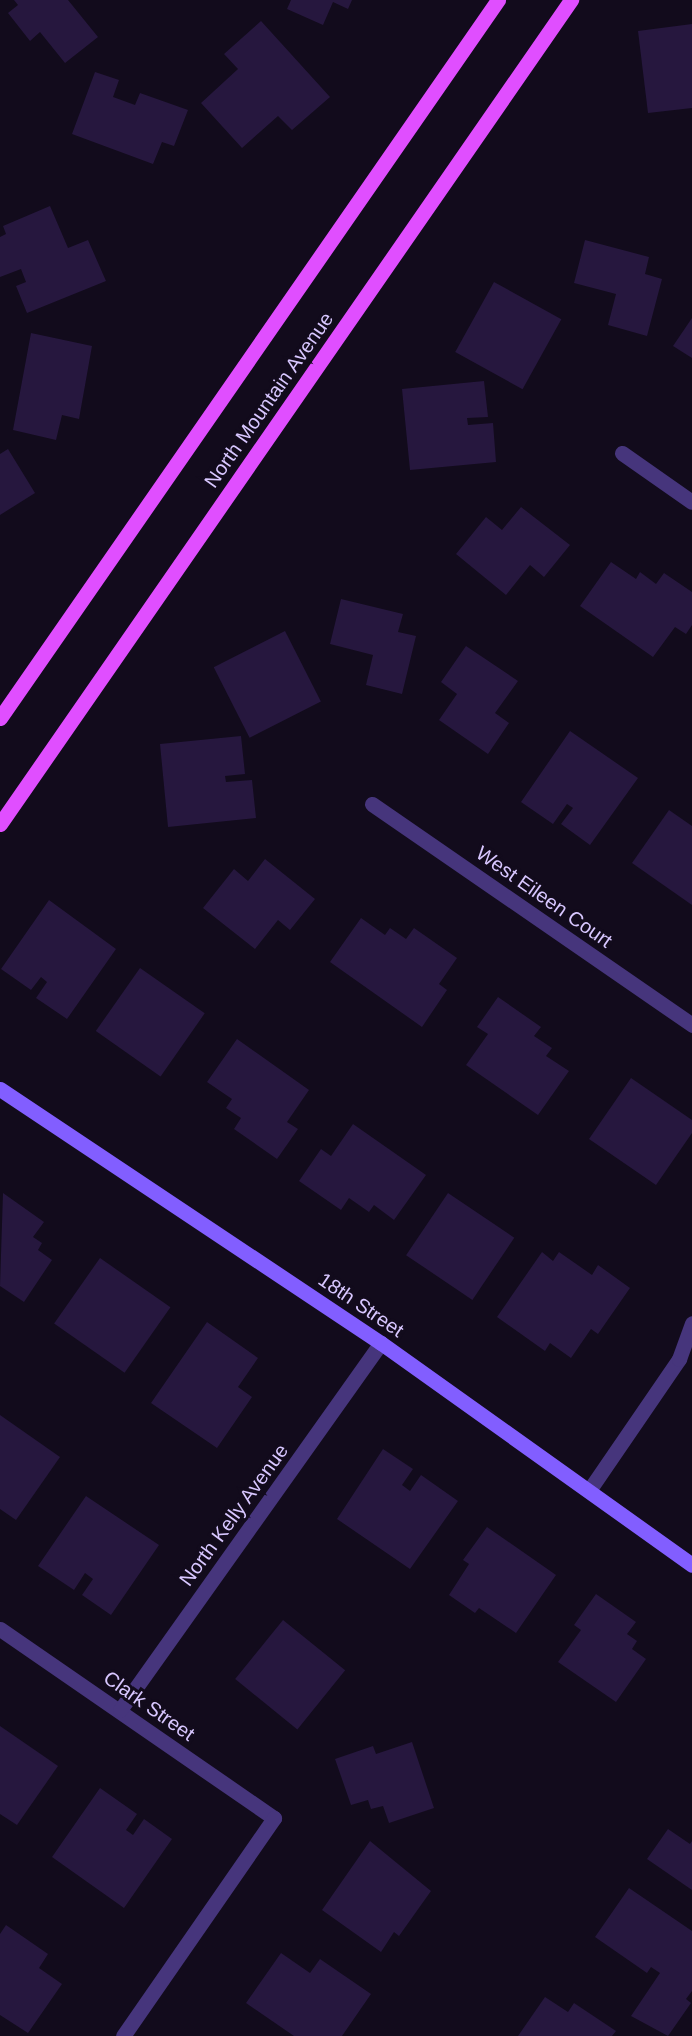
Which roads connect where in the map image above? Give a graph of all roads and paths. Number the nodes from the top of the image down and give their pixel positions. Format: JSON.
{"nodes":[{"id":1,"x":498,"y":0,"type":"edge"},
{"id":2,"x":572,"y":0,"type":"edge"},
{"id":3,"x":622,"y":453,"type":"dead end"},
{"id":4,"x":692,"y":501,"type":"edge"},
{"id":5,"x":0,"y":718,"type":"edge"},
{"id":6,"x":372,"y":804,"type":"dead end"},
{"id":7,"x":0,"y":824,"type":"edge"},
{"id":8,"x":692,"y":1025,"type":"edge"},
{"id":9,"x":0,"y":1089,"type":"edge"},
{"id":10,"x":692,"y":1323,"type":"edge"},
{"id":11,"x":381,"y":1343,"type":"junction"},
{"id":12,"x":590,"y":1489,"type":"junction"},
{"id":13,"x":692,"y":1565,"type":"edge"},
{"id":14,"x":0,"y":1629,"type":"edge"},
{"id":15,"x":120,"y":1710,"type":"junction"},
{"id":16,"x":123,"y":2036,"type":"edge"}],
"edges":[{"from":1,"to":5,"type":"main road","name":"North Mountain Avenue"},
{"from":2,"to":7,"type":"main road","name":"North Mountain Avenue"},
{"from":3,"to":4,"type":"street"},
{"from":6,"to":8,"type":"street","name":"West Eileen Court"},
{"from":9,"to":11,"type":"main road","name":"18th Street"},
{"from":10,"to":12,"type":"street"},
{"from":11,"to":12,"type":"main road","name":"18th Street"},
{"from":11,"to":15,"type":"street","name":"North Kelly Avenue"},
{"from":12,"to":13,"type":"main road","name":"18th Street"},
{"from":14,"to":15,"type":"street","name":"Clark Street"},
{"from":15,"to":16,"type":"street","name":"Clark Street"}]}
